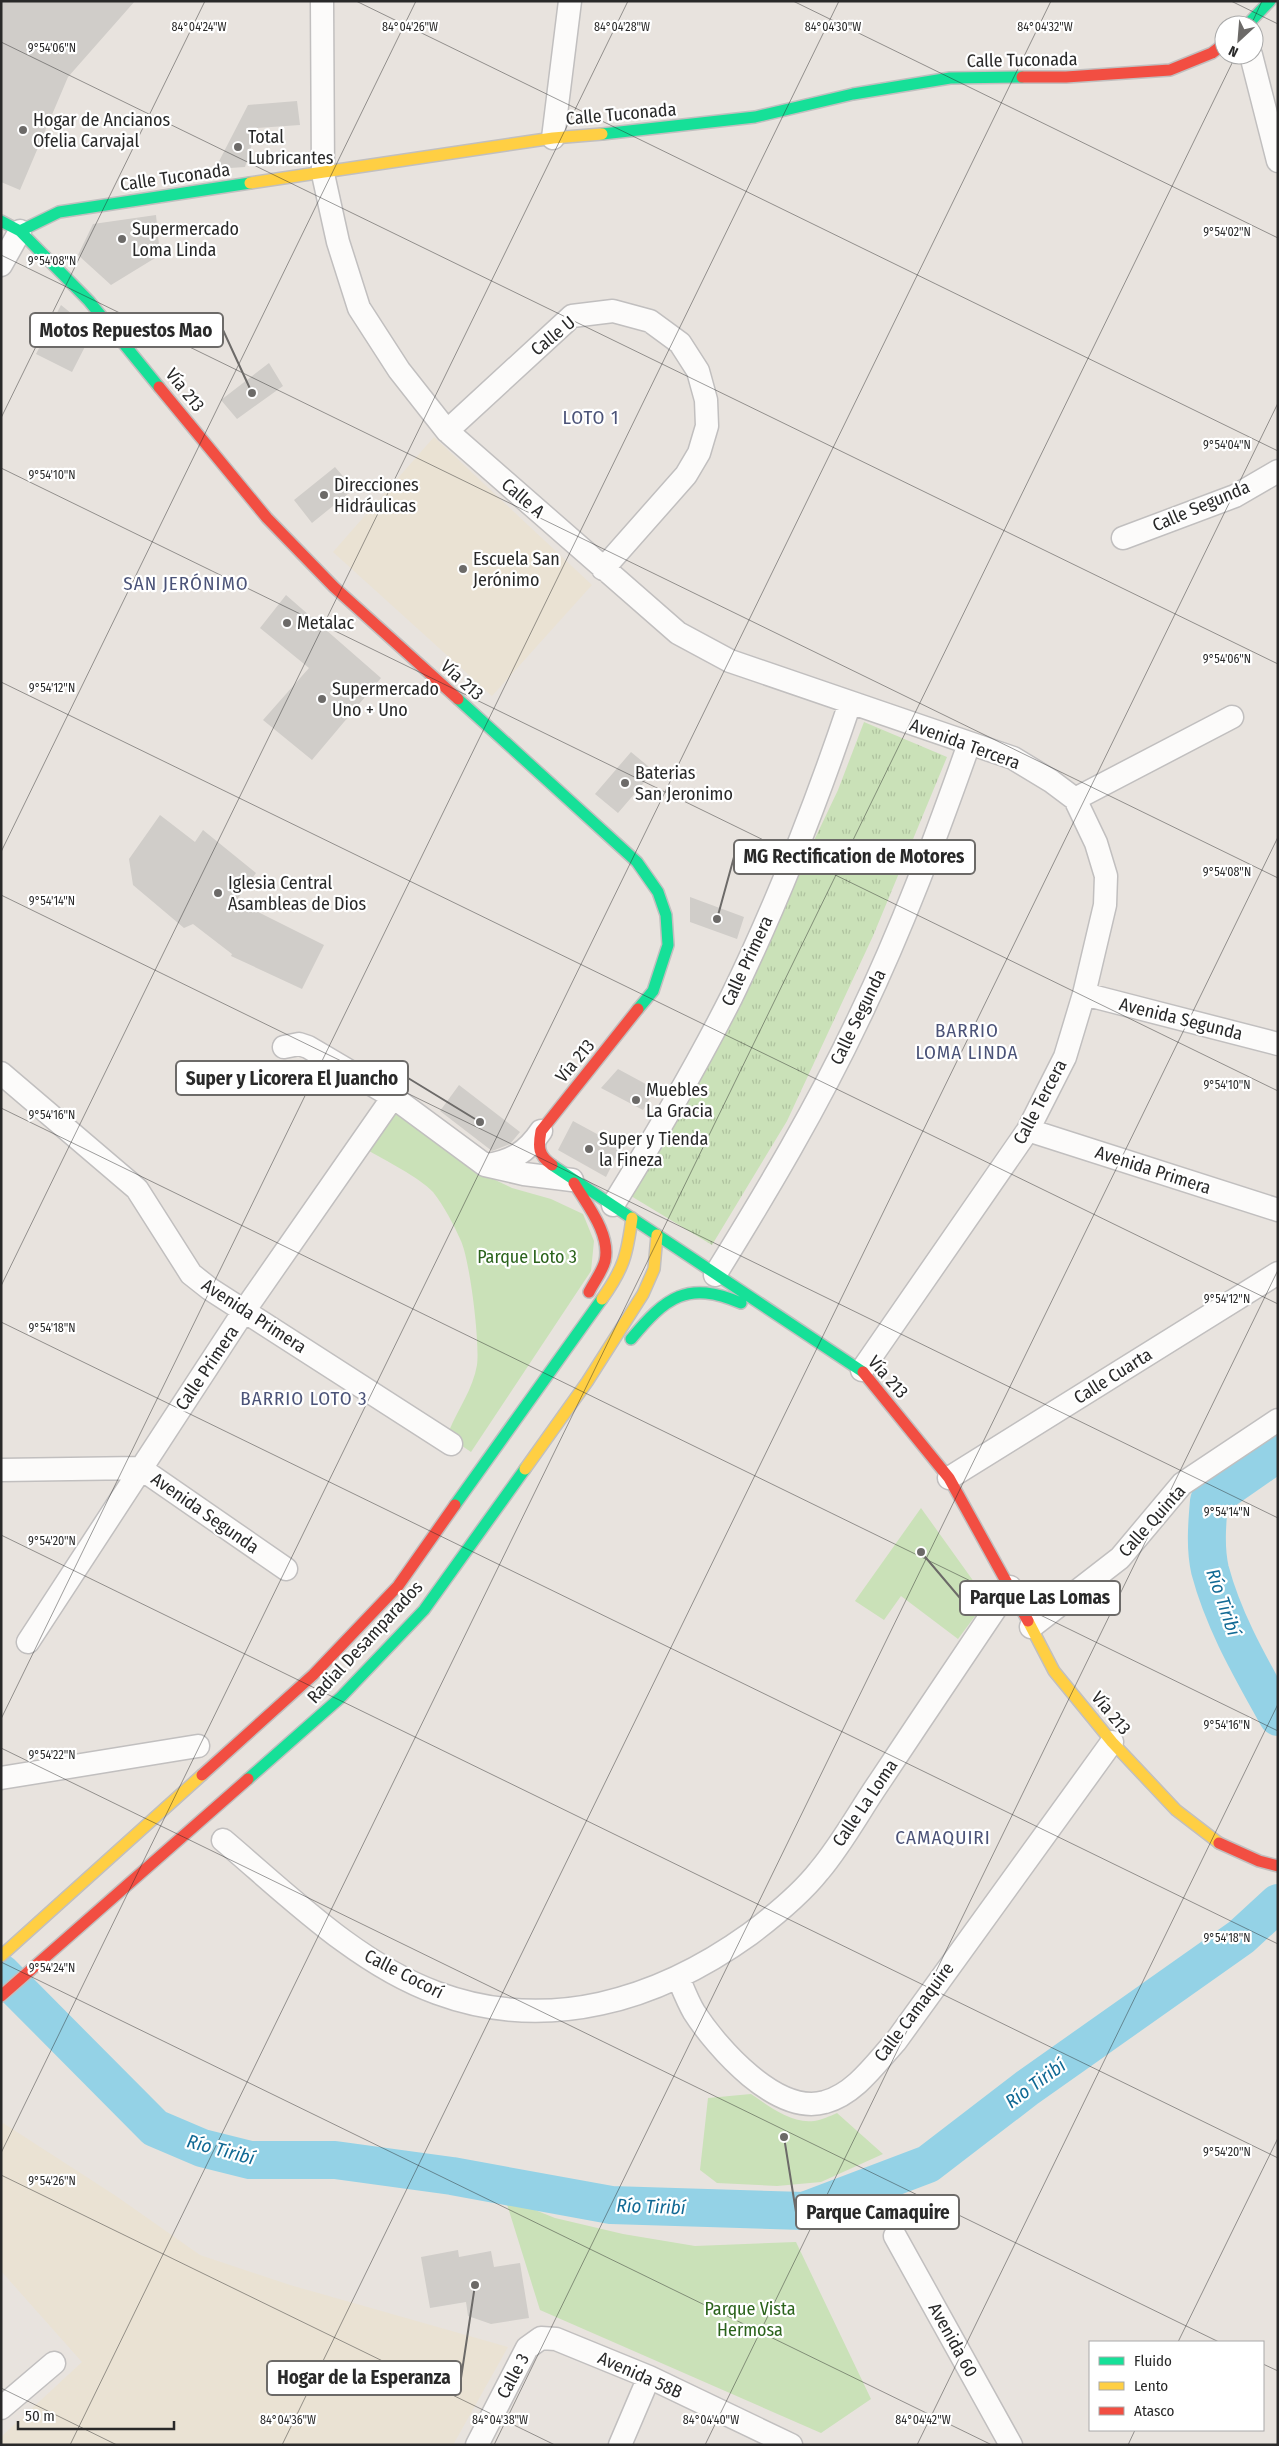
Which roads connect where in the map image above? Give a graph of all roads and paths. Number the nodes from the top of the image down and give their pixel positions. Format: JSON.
{"nodes":[{"id":1,"x":322,"y":1,"type":"edge"},
{"id":2,"x":570,"y":1,"type":"edge"},
{"id":3,"x":1270,"y":1,"type":"edge"},
{"id":4,"x":1257,"y":15,"type":"edge"},
{"id":5,"x":1214,"y":50,"type":"edge"},
{"id":6,"x":1254,"y":65,"type":"edge"},
{"id":7,"x":552,"y":138,"type":"junction"},
{"id":8,"x":1278,"y":161,"type":"edge"},
{"id":9,"x":323,"y":174,"type":"junction"},
{"id":10,"x":10,"y":226,"type":"edge"},
{"id":11,"x":1,"y":265,"type":"edge"},
{"id":12,"x":447,"y":431,"type":"junction"},
{"id":13,"x":1278,"y":471,"type":"edge"},
{"id":14,"x":1123,"y":538,"type":"dead end"},
{"id":15,"x":603,"y":569,"type":"junction"},
{"id":16,"x":850,"y":703,"type":"junction"},
{"id":17,"x":1232,"y":718,"type":"dead end"},
{"id":18,"x":969,"y":744,"type":"junction"},
{"id":19,"x":1075,"y":799,"type":"junction"},
{"id":20,"x":1084,"y":994,"type":"junction"},
{"id":21,"x":1278,"y":1044,"type":"edge"},
{"id":22,"x":284,"y":1047,"type":"dead end"},
{"id":23,"x":1,"y":1073,"type":"edge"},
{"id":24,"x":392,"y":1097,"type":"junction"},
{"id":25,"x":1028,"y":1130,"type":"junction"},
{"id":26,"x":541,"y":1131,"type":"junction"},
{"id":27,"x":485,"y":1165,"type":"junction"},
{"id":28,"x":572,"y":1180,"type":"junction"},
{"id":29,"x":613,"y":1205,"type":"junction"},
{"id":30,"x":1278,"y":1210,"type":"edge"},
{"id":31,"x":632,"y":1218,"type":"junction"},
{"id":32,"x":657,"y":1235,"type":"junction"},
{"id":33,"x":1278,"y":1273,"type":"edge"},
{"id":34,"x":703,"y":1278,"type":"junction"},
{"id":35,"x":656,"y":1310,"type":"junction"},
{"id":36,"x":244,"y":1311,"type":"junction"},
{"id":37,"x":787,"y":1319,"type":"junction"},
{"id":38,"x":562,"y":1357,"type":"junction"},
{"id":39,"x":862,"y":1370,"type":"junction"},
{"id":40,"x":587,"y":1382,"type":"junction"},
{"id":41,"x":1278,"y":1420,"type":"edge"},
{"id":42,"x":451,"y":1444,"type":"dead end"},
{"id":43,"x":140,"y":1468,"type":"junction"},
{"id":44,"x":1,"y":1470,"type":"edge"},
{"id":45,"x":949,"y":1478,"type":"junction"},
{"id":46,"x":286,"y":1569,"type":"dead end"},
{"id":47,"x":1010,"y":1587,"type":"junction"},
{"id":48,"x":1031,"y":1627,"type":"junction"},
{"id":49,"x":28,"y":1642,"type":"dead end"},
{"id":50,"x":1112,"y":1742,"type":"junction"},
{"id":51,"x":198,"y":1746,"type":"dead end"},
{"id":52,"x":1,"y":1778,"type":"edge"},
{"id":53,"x":223,"y":1840,"type":"dead end"},
{"id":54,"x":1278,"y":1866,"type":"edge"},
{"id":55,"x":1,"y":1956,"type":"edge"},
{"id":56,"x":678,"y":1977,"type":"junction"},
{"id":57,"x":1,"y":1996,"type":"edge"},
{"id":58,"x":895,"y":2236,"type":"dead end"},
{"id":59,"x":541,"y":2338,"type":"joint"},
{"id":60,"x":54,"y":2363,"type":"dead end"},
{"id":61,"x":648,"y":2377,"type":"junction"},
{"id":62,"x":5,"y":2396,"type":"edge"},
{"id":63,"x":750,"y":2436,"type":"edge"},
{"id":64,"x":477,"y":2445,"type":"edge"},
{"id":65,"x":620,"y":2445,"type":"edge"},
{"id":66,"x":791,"y":2445,"type":"edge"},
{"id":67,"x":1011,"y":2445,"type":"edge"}],
"edges":[{"from":1,"to":9,"type":"street","name":"Calle A"},
{"from":2,"to":7,"type":"street"},
{"from":3,"to":4,"type":"main road"},
{"from":5,"to":7,"type":"main road","name":"Calle Tuconada"},
{"from":6,"to":8,"type":"street"},
{"from":7,"to":9,"type":"main road","name":"Calle Tuconada"},
{"from":9,"to":10,"type":"main road","name":"Calle Tuconada"},
{"from":9,"to":12,"type":"street","name":"Calle A"},
{"from":10,"to":11,"type":"street"},
{"from":10,"to":26,"type":"main road","name":"Vía 213"},
{"from":12,"to":15,"type":"street","name":"Calle A"},
{"from":12,"to":15,"type":"street","name":"Calle U"},
{"from":13,"to":14,"type":"street","name":"Calle Segunda"},
{"from":15,"to":16,"type":"street","name":"Calle A"},
{"from":16,"to":18,"type":"street","name":"Avenida Tercera"},
{"from":16,"to":29,"type":"street","name":"Calle Primera"},
{"from":17,"to":19,"type":"street"},
{"from":18,"to":19,"type":"street","name":"Avenida Tercera"},
{"from":18,"to":34,"type":"street","name":"Calle Segunda"},
{"from":19,"to":20,"type":"street","name":"Calle Tercera"},
{"from":20,"to":21,"type":"street","name":"Avenida Segunda"},
{"from":20,"to":25,"type":"street","name":"Calle Tercera"},
{"from":22,"to":24,"type":"street"},
{"from":23,"to":36,"type":"street","name":"Avenida Primera"},
{"from":24,"to":27,"type":"street"},
{"from":24,"to":36,"type":"street","name":"Calle Primera"},
{"from":25,"to":30,"type":"street","name":"Avenida Primera"},
{"from":25,"to":39,"type":"street","name":"Calle Tercera"},
{"from":26,"to":27,"type":"street"},
{"from":26,"to":28,"type":"main road","name":"Vía 213"},
{"from":27,"to":28,"type":"street"},
{"from":28,"to":29,"type":"main road","name":"Vía 213"},
{"from":28,"to":38,"type":"main road"},
{"from":29,"to":31,"type":"main road","name":"Vía 213"},
{"from":31,"to":32,"type":"main road","name":"Vía 213"},
{"from":31,"to":38,"type":"main road","name":"Radial Desamparados"},
{"from":32,"to":34,"type":"main road","name":"Vía 213"},
{"from":32,"to":40,"type":"main road","name":"Radial Desamparados"},
{"from":33,"to":45,"type":"street","name":"Calle Cuarta"},
{"from":34,"to":35,"type":"main road"},
{"from":34,"to":37,"type":"main road","name":"Vía 213"},
{"from":35,"to":37,"type":"main road"},
{"from":35,"to":40,"type":"main road"},
{"from":36,"to":42,"type":"street","name":"Avenida Primera"},
{"from":36,"to":43,"type":"street","name":"Calle Primera"},
{"from":37,"to":39,"type":"main road","name":"Vía 213"},
{"from":38,"to":55,"type":"main road","name":"Radial Desamparados"},
{"from":39,"to":45,"type":"main road","name":"Vía 213"},
{"from":40,"to":57,"type":"main road","name":"Radial Desamparados"},
{"from":41,"to":48,"type":"street","name":"Calle Quinta"},
{"from":43,"to":44,"type":"street","name":"Avenida Segunda"},
{"from":43,"to":46,"type":"street","name":"Avenida Segunda"},
{"from":43,"to":49,"type":"street","name":"Calle Primera"},
{"from":45,"to":47,"type":"main road","name":"Vía 213"},
{"from":47,"to":48,"type":"main road","name":"Vía 213"},
{"from":47,"to":56,"type":"street","name":"Calle La Loma"},
{"from":48,"to":50,"type":"main road","name":"Vía 213"},
{"from":50,"to":54,"type":"main road","name":"Vía 213"},
{"from":50,"to":56,"type":"street","name":"Calle Camaquire"},
{"from":51,"to":52,"type":"street"},
{"from":53,"to":56,"type":"street","name":"Calle Cocorí"},
{"from":58,"to":67,"type":"street","name":"Avenida 60"},
{"from":59,"to":61,"type":"street","name":"Avenida 58B"},
{"from":59,"to":64,"type":"street","name":"Calle 3"},
{"from":60,"to":62,"type":"street"},
{"from":61,"to":63,"type":"street","name":"Avenida 58B"},
{"from":61,"to":65,"type":"street"},
{"from":63,"to":66,"type":"street","name":"Avenida 58B"}]}
